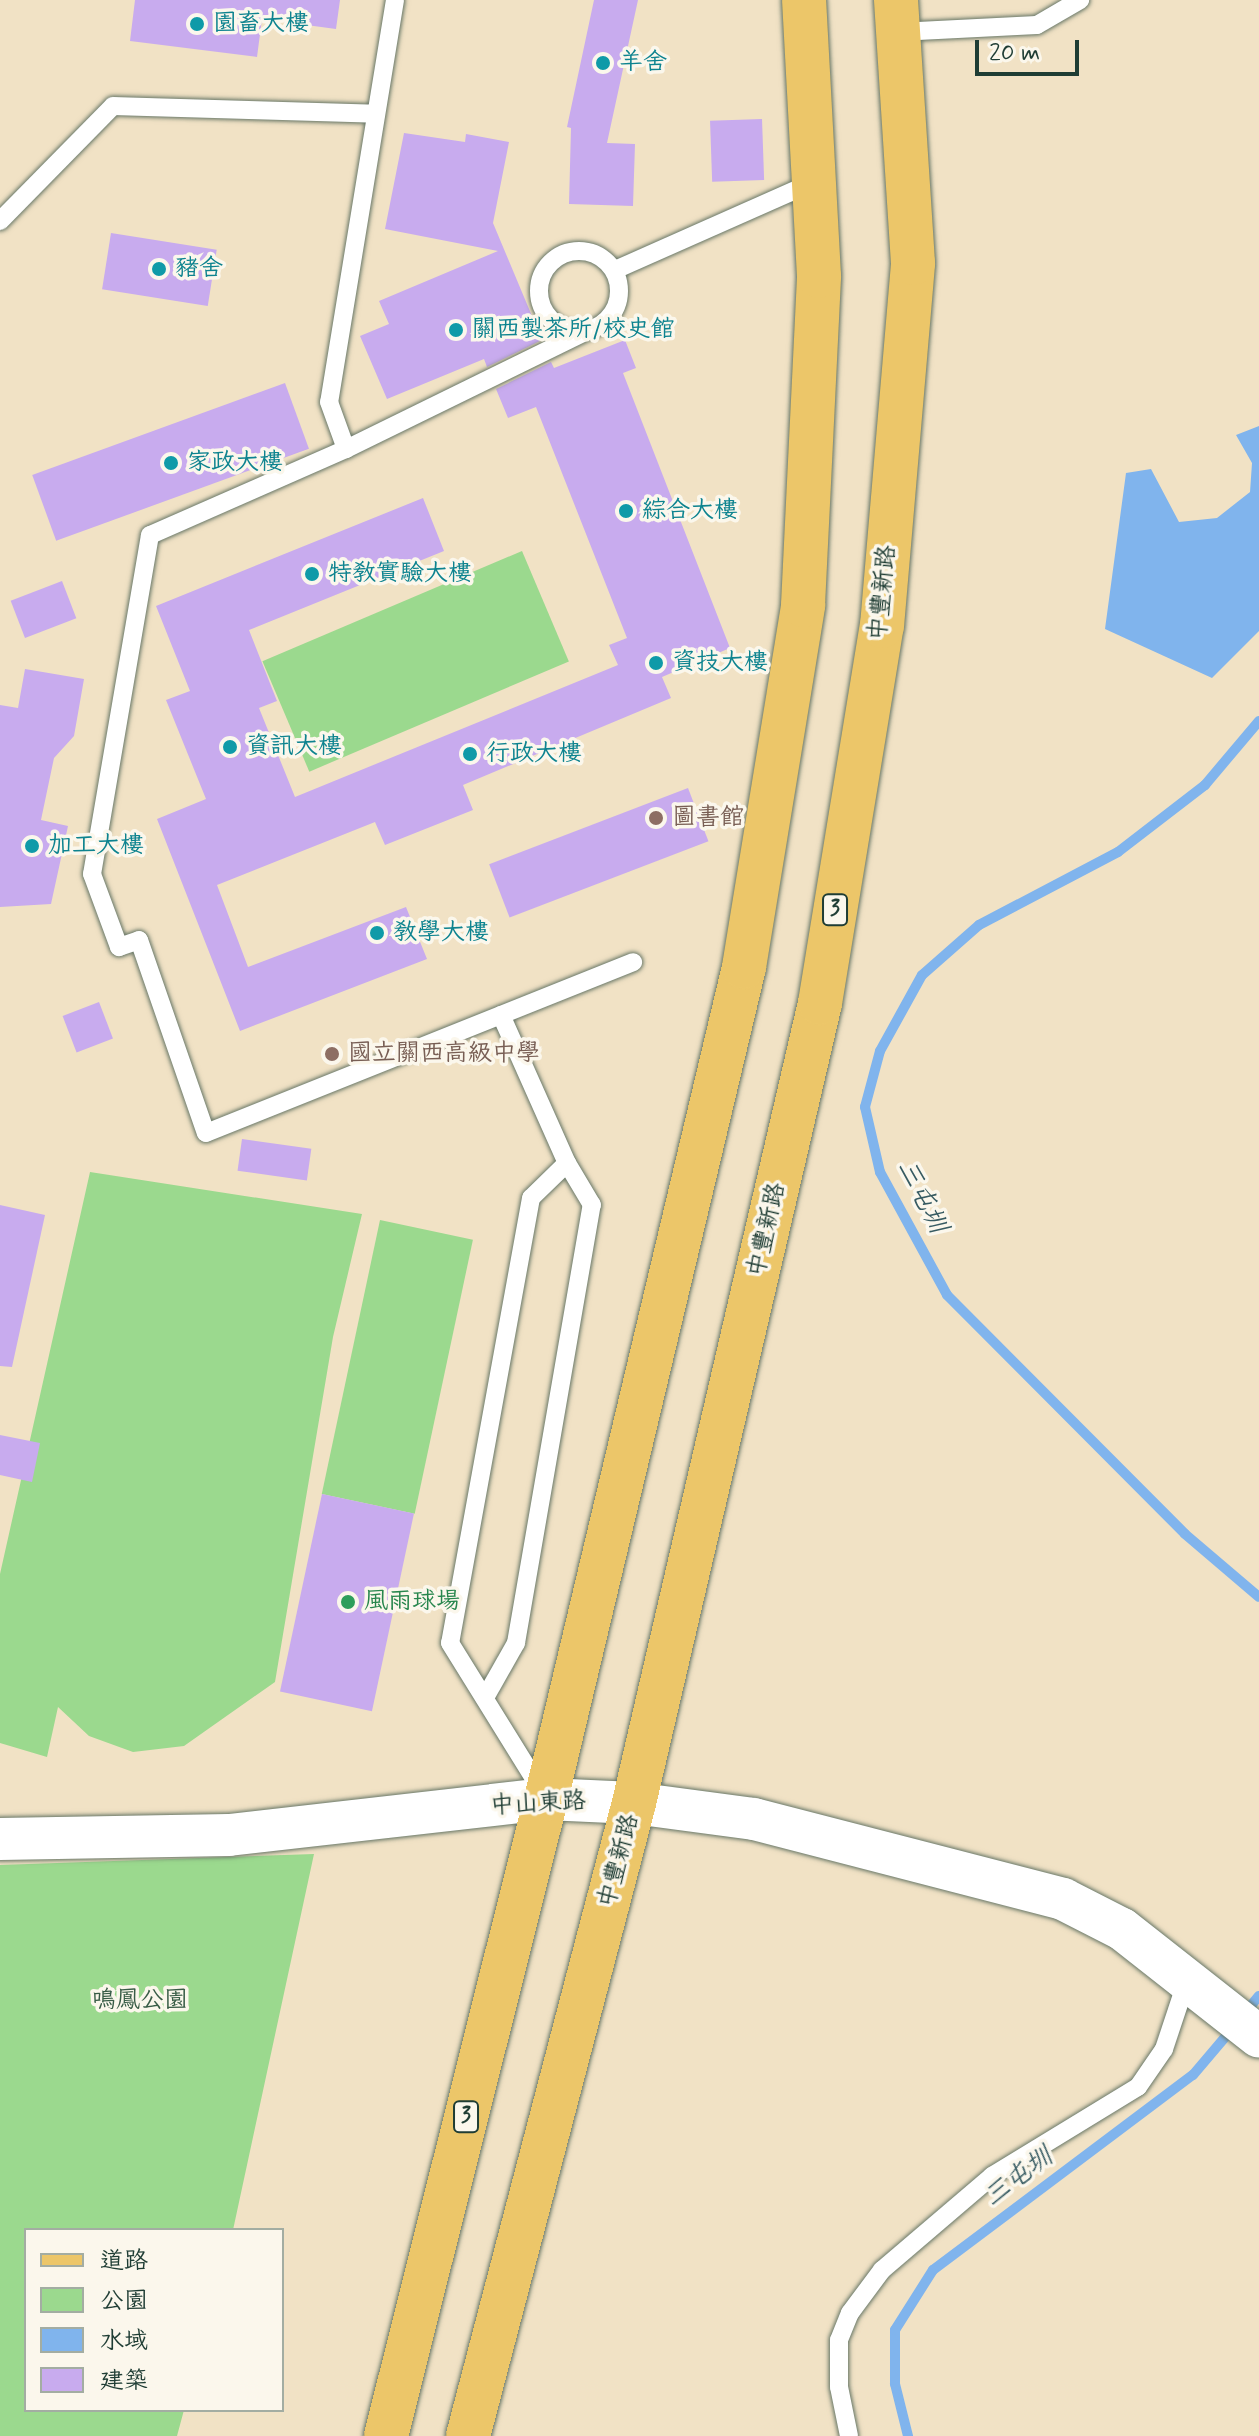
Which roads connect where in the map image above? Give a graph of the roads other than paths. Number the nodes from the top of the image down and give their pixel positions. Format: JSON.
{"nodes":[{"id":1,"x":395,"y":0,"type":"edge"},
{"id":2,"x":804,"y":0,"type":"edge"},
{"id":3,"x":1080,"y":0,"type":"edge"},
{"id":4,"x":897,"y":16,"type":"edge"},
{"id":5,"x":376,"y":114,"type":"junction"},
{"id":6,"x":814,"y":182,"type":"junction"},
{"id":7,"x":0,"y":221,"type":"edge"},
{"id":8,"x":615,"y":270,"type":"junction"},
{"id":9,"x":587,"y":331,"type":"junction"},
{"id":10,"x":346,"y":449,"type":"junction"},
{"id":11,"x":633,"y":962,"type":"dead end"},
{"id":12,"x":501,"y":1015,"type":"junction"},
{"id":13,"x":567,"y":1163,"type":"junction"},
{"id":14,"x":486,"y":1696,"type":"junction"},
{"id":15,"x":546,"y":1799,"type":"junction"},
{"id":16,"x":634,"y":1803,"type":"junction"},
{"id":17,"x":0,"y":1839,"type":"edge"},
{"id":18,"x":1188,"y":1977,"type":"junction"},
{"id":19,"x":1259,"y":2037,"type":"edge"},
{"id":20,"x":386,"y":2436,"type":"edge"},
{"id":21,"x":468,"y":2436,"type":"edge"},
{"id":22,"x":849,"y":2436,"type":"edge"}],
"edges":[{"from":1,"to":5,"type":"lane"},
{"from":2,"to":6,"type":"main road","number":"3"},
{"from":3,"to":4,"type":"lane"},
{"from":4,"to":16,"type":"main road","name":"中豐新路","number":"3"},
{"from":5,"to":7,"type":"lane"},
{"from":5,"to":10,"type":"lane"},
{"from":6,"to":8,"type":"lane"},
{"from":6,"to":15,"type":"main road","number":"3"},
{"from":8,"to":9,"type":"lane"},
{"from":8,"to":9,"type":"lane"},
{"from":9,"to":10,"type":"lane"},
{"from":10,"to":12,"type":"lane"},
{"from":11,"to":12,"type":"lane"},
{"from":12,"to":13,"type":"lane"},
{"from":13,"to":14,"type":"lane"},
{"from":13,"to":14,"type":"lane"},
{"from":14,"to":15,"type":"lane"},
{"from":15,"to":16,"type":"street","name":"中山東路"},
{"from":15,"to":17,"type":"street","name":"中山東路"},
{"from":15,"to":20,"type":"main road","number":"3"},
{"from":16,"to":18,"type":"street","name":"中山東路"},
{"from":16,"to":21,"type":"main road","name":"中豐新路","number":"3"},
{"from":18,"to":19,"type":"street","name":"中山東路"},
{"from":18,"to":22,"type":"lane"}]}
